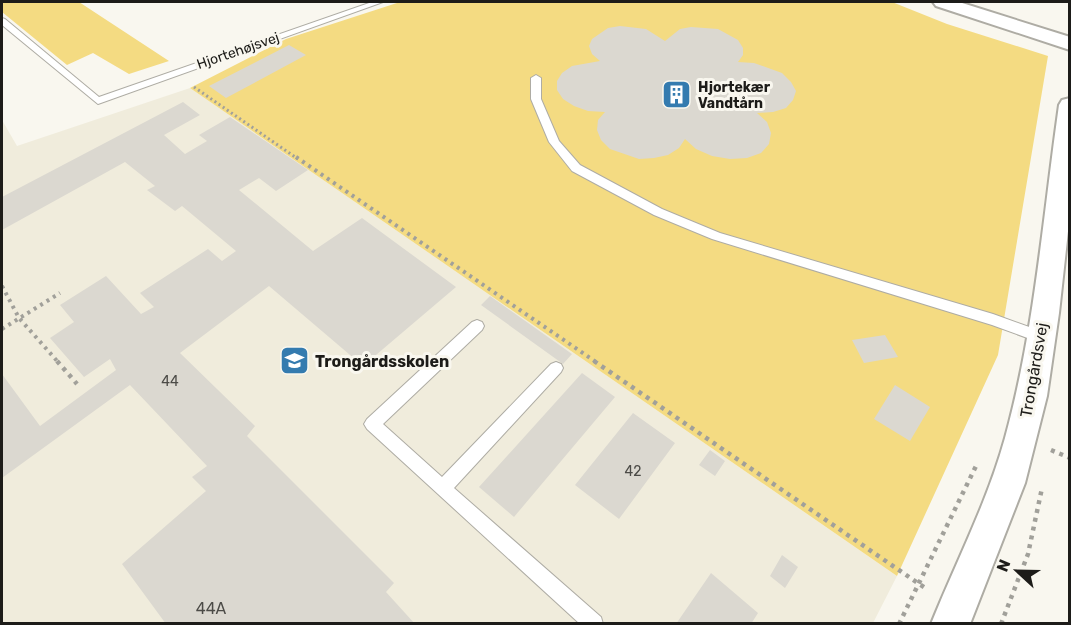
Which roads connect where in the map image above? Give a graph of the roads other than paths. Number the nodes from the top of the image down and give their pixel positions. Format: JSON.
{"nodes":[{"id":1,"x":379,"y":2,"type":"edge"},
{"id":2,"x":942,"y":2,"type":"edge"},
{"id":3,"x":2,"y":21,"type":"edge"},
{"id":4,"x":1070,"y":45,"type":"edge"},
{"id":5,"x":536,"y":78,"type":"dead end"},
{"id":6,"x":1070,"y":105,"type":"edge"},
{"id":7,"x":477,"y":326,"type":"dead end"},
{"id":8,"x":1041,"y":337,"type":"junction"},
{"id":9,"x":555,"y":368,"type":"dead end"},
{"id":10,"x":444,"y":487,"type":"junction"},
{"id":11,"x":953,"y":617,"type":"edge"},
{"id":12,"x":594,"y":624,"type":"edge"}],
"edges":[{"from":1,"to":3,"type":"lane","name":"Hjortehøjsvej"},
{"from":2,"to":4,"type":"street"},
{"from":5,"to":8,"type":"lane"},
{"from":6,"to":8,"type":"street","name":"Trongårdsvej"},
{"from":7,"to":10,"type":"lane"},
{"from":8,"to":11,"type":"street","name":"Trongårdsvej"},
{"from":9,"to":10,"type":"lane"},
{"from":10,"to":12,"type":"lane"}]}
